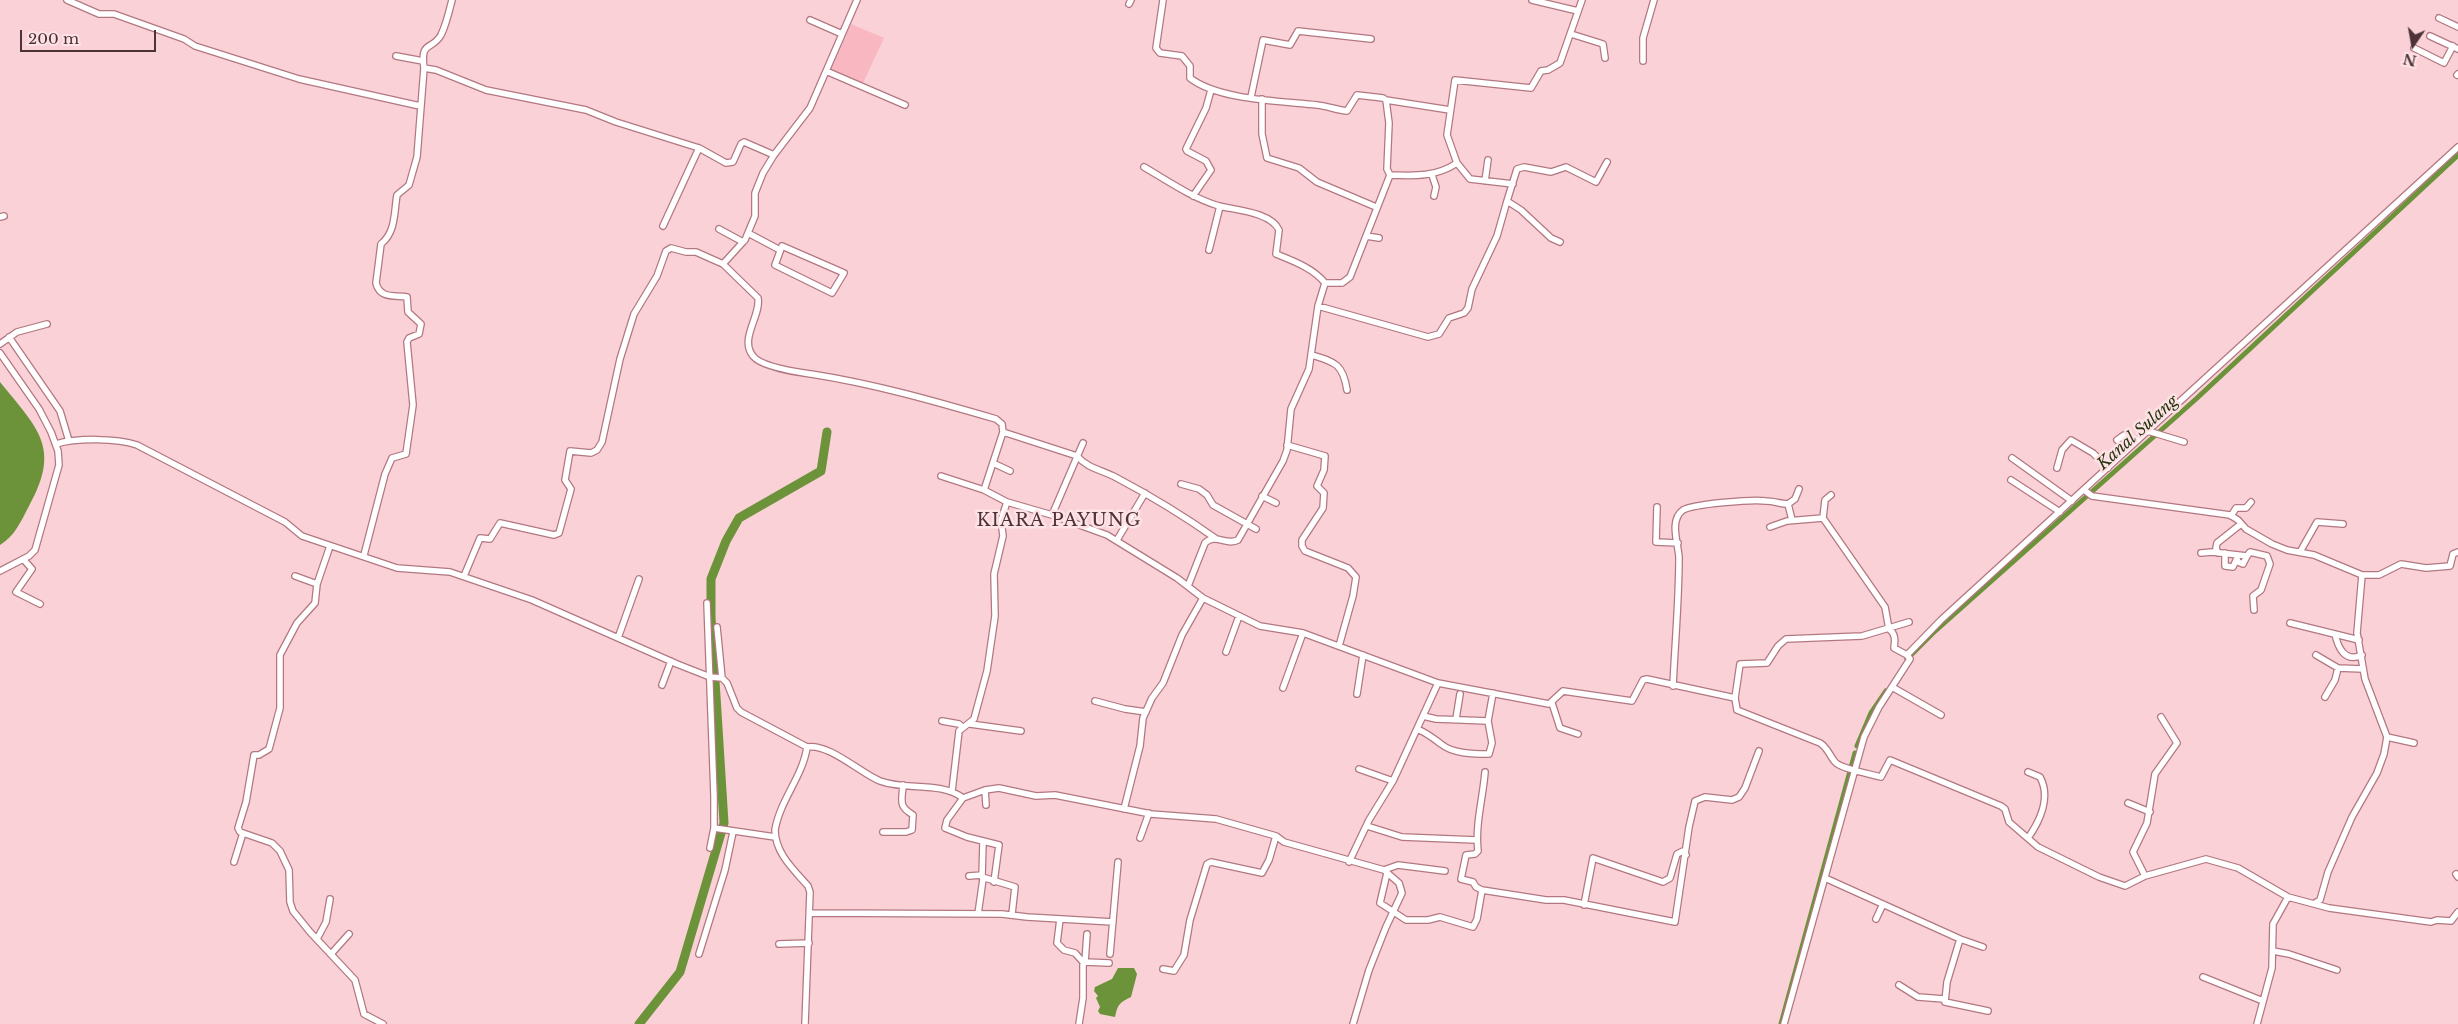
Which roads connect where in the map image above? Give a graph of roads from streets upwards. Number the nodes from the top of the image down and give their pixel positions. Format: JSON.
{"nodes":[{"id":1,"x":67,"y":0,"type":"edge"},
{"id":2,"x":452,"y":0,"type":"edge"},
{"id":3,"x":857,"y":0,"type":"edge"},
{"id":4,"x":1163,"y":0,"type":"edge"},
{"id":5,"x":1532,"y":0,"type":"edge"},
{"id":6,"x":1582,"y":0,"type":"edge"},
{"id":7,"x":1654,"y":0,"type":"edge"},
{"id":8,"x":1578,"y":11,"type":"junction"},
{"id":9,"x":2439,"y":18,"type":"dead end"},
{"id":10,"x":810,"y":20,"type":"dead end"},
{"id":11,"x":2458,"y":27,"type":"edge"},
{"id":12,"x":842,"y":34,"type":"junction"},
{"id":13,"x":1571,"y":34,"type":"junction"},
{"id":14,"x":2430,"y":36,"type":"dead end"},
{"id":15,"x":1371,"y":39,"type":"dead end"},
{"id":16,"x":2414,"y":48,"type":"dead end"},
{"id":17,"x":2455,"y":48,"type":"edge"},
{"id":18,"x":396,"y":56,"type":"dead end"},
{"id":19,"x":1605,"y":58,"type":"dead end"},
{"id":20,"x":423,"y":61,"type":"junction"},
{"id":21,"x":1643,"y":61,"type":"dead end"},
{"id":22,"x":424,"y":68,"type":"junction"},
{"id":23,"x":826,"y":71,"type":"junction"},
{"id":24,"x":1211,"y":90,"type":"junction"},
{"id":25,"x":1250,"y":98,"type":"junction"},
{"id":26,"x":1262,"y":99,"type":"junction"},
{"id":27,"x":1386,"y":100,"type":"junction"},
{"id":28,"x":905,"y":105,"type":"dead end"},
{"id":29,"x":420,"y":106,"type":"junction"},
{"id":30,"x":1450,"y":110,"type":"junction"},
{"id":31,"x":2458,"y":147,"type":"edge"},
{"id":32,"x":699,"y":148,"type":"junction"},
{"id":33,"x":774,"y":155,"type":"junction"},
{"id":34,"x":1488,"y":160,"type":"dead end"},
{"id":35,"x":1607,"y":162,"type":"dead end"},
{"id":36,"x":1457,"y":163,"type":"junction"},
{"id":37,"x":1144,"y":167,"type":"dead end"},
{"id":38,"x":1390,"y":175,"type":"junction"},
{"id":39,"x":1432,"y":175,"type":"junction"},
{"id":40,"x":1485,"y":181,"type":"junction"},
{"id":41,"x":1513,"y":184,"type":"junction"},
{"id":42,"x":1193,"y":196,"type":"junction"},
{"id":43,"x":1434,"y":196,"type":"dead end"},
{"id":44,"x":1507,"y":201,"type":"junction"},
{"id":45,"x":1220,"y":206,"type":"junction"},
{"id":46,"x":1376,"y":207,"type":"junction"},
{"id":47,"x":663,"y":226,"type":"dead end"},
{"id":48,"x":719,"y":229,"type":"dead end"},
{"id":49,"x":748,"y":233,"type":"junction"},
{"id":50,"x":1366,"y":236,"type":"junction"},
{"id":51,"x":1379,"y":238,"type":"dead end"},
{"id":52,"x":743,"y":242,"type":"junction"},
{"id":53,"x":1560,"y":242,"type":"dead end"},
{"id":54,"x":780,"y":250,"type":"junction"},
{"id":55,"x":1209,"y":250,"type":"dead end"},
{"id":56,"x":723,"y":264,"type":"junction"},
{"id":57,"x":1325,"y":283,"type":"junction"},
{"id":58,"x":1319,"y":304,"type":"junction"},
{"id":59,"x":47,"y":324,"type":"dead end"},
{"id":60,"x":9,"y":337,"type":"junction"},
{"id":61,"x":0,"y":344,"type":"edge"},
{"id":62,"x":0,"y":353,"type":"edge"},
{"id":63,"x":1312,"y":355,"type":"junction"},
{"id":64,"x":1348,"y":390,"type":"dead end"},
{"id":65,"x":1003,"y":432,"type":"junction"},
{"id":66,"x":2152,"y":433,"type":"junction"},
{"id":67,"x":2116,"y":440,"type":"dead end"},
{"id":68,"x":63,"y":442,"type":"junction"},
{"id":69,"x":2184,"y":442,"type":"dead end"},
{"id":70,"x":1083,"y":443,"type":"dead end"},
{"id":71,"x":2133,"y":444,"type":"junction"},
{"id":72,"x":1287,"y":445,"type":"junction"},
{"id":73,"x":1077,"y":456,"type":"junction"},
{"id":74,"x":2012,"y":458,"type":"dead end"},
{"id":75,"x":993,"y":463,"type":"junction"},
{"id":76,"x":2057,"y":468,"type":"dead end"},
{"id":77,"x":2108,"y":468,"type":"junction"},
{"id":78,"x":1010,"y":471,"type":"dead end"},
{"id":79,"x":941,"y":476,"type":"dead end"},
{"id":80,"x":2011,"y":480,"type":"dead end"},
{"id":81,"x":1181,"y":484,"type":"dead end"},
{"id":82,"x":1799,"y":489,"type":"dead end"},
{"id":83,"x":984,"y":490,"type":"junction"},
{"id":84,"x":2084,"y":490,"type":"junction"},
{"id":85,"x":1145,"y":493,"type":"junction"},
{"id":86,"x":1830,"y":495,"type":"dead end"},
{"id":87,"x":1262,"y":496,"type":"junction"},
{"id":88,"x":2072,"y":501,"type":"junction"},
{"id":89,"x":1007,"y":502,"type":"junction"},
{"id":90,"x":1276,"y":502,"type":"dead end"},
{"id":91,"x":2251,"y":502,"type":"dead end"},
{"id":92,"x":1788,"y":504,"type":"junction"},
{"id":93,"x":1657,"y":507,"type":"dead end"},
{"id":94,"x":2060,"y":512,"type":"junction"},
{"id":95,"x":1052,"y":514,"type":"junction"},
{"id":96,"x":2231,"y":516,"type":"junction"},
{"id":97,"x":1823,"y":518,"type":"junction"},
{"id":98,"x":1792,"y":520,"type":"junction"},
{"id":99,"x":1247,"y":523,"type":"junction"},
{"id":100,"x":2241,"y":524,"type":"junction"},
{"id":101,"x":2343,"y":524,"type":"dead end"},
{"id":102,"x":1770,"y":527,"type":"dead end"},
{"id":103,"x":1256,"y":529,"type":"dead end"},
{"id":104,"x":1216,"y":539,"type":"junction"},
{"id":105,"x":1117,"y":540,"type":"junction"},
{"id":106,"x":1678,"y":544,"type":"junction"},
{"id":107,"x":2273,"y":544,"type":"junction"},
{"id":108,"x":330,"y":546,"type":"junction"},
{"id":109,"x":2300,"y":552,"type":"junction"},
{"id":110,"x":2458,"y":552,"type":"edge"},
{"id":111,"x":2201,"y":553,"type":"dead end"},
{"id":112,"x":2218,"y":553,"type":"junction"},
{"id":113,"x":2225,"y":553,"type":"junction"},
{"id":114,"x":364,"y":556,"type":"junction"},
{"id":115,"x":2237,"y":556,"type":"junction"},
{"id":116,"x":2268,"y":556,"type":"junction"},
{"id":117,"x":23,"y":559,"type":"junction"},
{"id":118,"x":0,"y":571,"type":"edge"},
{"id":119,"x":2362,"y":575,"type":"junction"},
{"id":120,"x":295,"y":576,"type":"dead end"},
{"id":121,"x":464,"y":576,"type":"junction"},
{"id":122,"x":640,"y":579,"type":"dead end"},
{"id":123,"x":318,"y":584,"type":"junction"},
{"id":124,"x":1188,"y":586,"type":"junction"},
{"id":125,"x":1203,"y":598,"type":"junction"},
{"id":126,"x":707,"y":603,"type":"dead end"},
{"id":127,"x":40,"y":604,"type":"dead end"},
{"id":128,"x":2254,"y":610,"type":"dead end"},
{"id":129,"x":1239,"y":616,"type":"junction"},
{"id":130,"x":1909,"y":622,"type":"dead end"},
{"id":131,"x":2290,"y":623,"type":"dead end"},
{"id":132,"x":717,"y":627,"type":"dead end"},
{"id":133,"x":1889,"y":629,"type":"junction"},
{"id":134,"x":1303,"y":634,"type":"junction"},
{"id":135,"x":2335,"y":634,"type":"junction"},
{"id":136,"x":618,"y":638,"type":"junction"},
{"id":137,"x":2358,"y":640,"type":"junction"},
{"id":138,"x":1339,"y":646,"type":"junction"},
{"id":139,"x":1226,"y":652,"type":"dead end"},
{"id":140,"x":1363,"y":655,"type":"junction"},
{"id":141,"x":2316,"y":655,"type":"dead end"},
{"id":142,"x":2362,"y":655,"type":"junction"},
{"id":143,"x":1909,"y":656,"type":"junction"},
{"id":144,"x":671,"y":661,"type":"junction"},
{"id":145,"x":2338,"y":668,"type":"junction"},
{"id":146,"x":2363,"y":669,"type":"junction"},
{"id":147,"x":712,"y":677,"type":"junction"},
{"id":148,"x":721,"y":678,"type":"junction"},
{"id":149,"x":1438,"y":683,"type":"junction"},
{"id":150,"x":662,"y":685,"type":"dead end"},
{"id":151,"x":1673,"y":686,"type":"junction"},
{"id":152,"x":1892,"y":687,"type":"junction"},
{"id":153,"x":1283,"y":688,"type":"dead end"},
{"id":154,"x":1461,"y":690,"type":"junction"},
{"id":155,"x":1493,"y":693,"type":"junction"},
{"id":156,"x":1357,"y":694,"type":"dead end"},
{"id":157,"x":2325,"y":697,"type":"dead end"},
{"id":158,"x":1736,"y":698,"type":"junction"},
{"id":159,"x":1095,"y":702,"type":"dead end"},
{"id":160,"x":1552,"y":703,"type":"junction"},
{"id":161,"x":1146,"y":712,"type":"junction"},
{"id":162,"x":1942,"y":715,"type":"dead end"},
{"id":163,"x":1423,"y":716,"type":"junction"},
{"id":164,"x":2161,"y":717,"type":"dead end"},
{"id":165,"x":1456,"y":719,"type":"junction"},
{"id":166,"x":942,"y":721,"type":"dead end"},
{"id":167,"x":1488,"y":721,"type":"junction"},
{"id":168,"x":970,"y":724,"type":"junction"},
{"id":169,"x":962,"y":727,"type":"junction"},
{"id":170,"x":1417,"y":729,"type":"junction"},
{"id":171,"x":1021,"y":731,"type":"dead end"},
{"id":172,"x":1578,"y":734,"type":"dead end"},
{"id":173,"x":2387,"y":737,"type":"junction"},
{"id":174,"x":2414,"y":743,"type":"dead end"},
{"id":175,"x":808,"y":747,"type":"junction"},
{"id":176,"x":1759,"y":751,"type":"dead end"},
{"id":177,"x":1359,"y":769,"type":"dead end"},
{"id":178,"x":1851,"y":769,"type":"junction"},
{"id":179,"x":1485,"y":772,"type":"dead end"},
{"id":180,"x":2028,"y":772,"type":"dead end"},
{"id":181,"x":1393,"y":781,"type":"junction"},
{"id":182,"x":903,"y":785,"type":"junction"},
{"id":183,"x":984,"y":790,"type":"junction"},
{"id":184,"x":952,"y":791,"type":"junction"},
{"id":185,"x":963,"y":798,"type":"junction"},
{"id":186,"x":2128,"y":804,"type":"dead end"},
{"id":187,"x":986,"y":805,"type":"dead end"},
{"id":188,"x":1124,"y":809,"type":"junction"},
{"id":189,"x":2150,"y":812,"type":"junction"},
{"id":190,"x":1149,"y":814,"type":"junction"},
{"id":191,"x":1367,"y":826,"type":"junction"},
{"id":192,"x":715,"y":828,"type":"junction"},
{"id":193,"x":733,"y":832,"type":"junction"},
{"id":194,"x":883,"y":832,"type":"dead end"},
{"id":195,"x":243,"y":833,"type":"junction"},
{"id":196,"x":1276,"y":836,"type":"junction"},
{"id":197,"x":775,"y":837,"type":"junction"},
{"id":198,"x":1140,"y":838,"type":"dead end"},
{"id":199,"x":2028,"y":838,"type":"junction"},
{"id":200,"x":1476,"y":840,"type":"junction"},
{"id":201,"x":983,"y":842,"type":"junction"},
{"id":202,"x":710,"y":848,"type":"dead end"},
{"id":203,"x":1686,"y":856,"type":"junction"},
{"id":204,"x":234,"y":862,"type":"dead end"},
{"id":205,"x":1118,"y":862,"type":"dead end"},
{"id":206,"x":1349,"y":862,"type":"junction"},
{"id":207,"x":1445,"y":871,"type":"dead end"},
{"id":208,"x":1386,"y":872,"type":"junction"},
{"id":209,"x":970,"y":876,"type":"dead end"},
{"id":210,"x":2145,"y":876,"type":"junction"},
{"id":211,"x":982,"y":877,"type":"junction"},
{"id":212,"x":1825,"y":878,"type":"junction"},
{"id":213,"x":994,"y":882,"type":"junction"},
{"id":214,"x":1482,"y":890,"type":"junction"},
{"id":215,"x":2288,"y":898,"type":"junction"},
{"id":216,"x":330,"y":899,"type":"dead end"},
{"id":217,"x":2316,"y":903,"type":"junction"},
{"id":218,"x":1883,"y":904,"type":"junction"},
{"id":219,"x":1584,"y":905,"type":"junction"},
{"id":220,"x":1394,"y":912,"type":"junction"},
{"id":221,"x":2458,"y":912,"type":"edge"},
{"id":222,"x":810,"y":913,"type":"junction"},
{"id":223,"x":978,"y":914,"type":"junction"},
{"id":224,"x":1012,"y":914,"type":"junction"},
{"id":225,"x":1060,"y":919,"type":"junction"},
{"id":226,"x":1876,"y":919,"type":"dead end"},
{"id":227,"x":1113,"y":922,"type":"junction"},
{"id":228,"x":349,"y":934,"type":"dead end"},
{"id":229,"x":1088,"y":934,"type":"dead end"},
{"id":230,"x":317,"y":939,"type":"junction"},
{"id":231,"x":1960,"y":939,"type":"junction"},
{"id":232,"x":779,"y":944,"type":"dead end"},
{"id":233,"x":809,"y":944,"type":"junction"},
{"id":234,"x":1983,"y":947,"type":"dead end"},
{"id":235,"x":2273,"y":951,"type":"junction"},
{"id":236,"x":331,"y":954,"type":"junction"},
{"id":237,"x":699,"y":954,"type":"dead end"},
{"id":238,"x":1110,"y":954,"type":"dead end"},
{"id":239,"x":1109,"y":962,"type":"dead end"},
{"id":240,"x":1084,"y":963,"type":"junction"},
{"id":241,"x":1163,"y":970,"type":"dead end"},
{"id":242,"x":2337,"y":970,"type":"dead end"},
{"id":243,"x":2203,"y":977,"type":"dead end"},
{"id":244,"x":1899,"y":986,"type":"dead end"},
{"id":245,"x":1944,"y":999,"type":"junction"},
{"id":246,"x":2262,"y":1001,"type":"junction"},
{"id":247,"x":1988,"y":1011,"type":"dead end"},
{"id":248,"x":383,"y":1024,"type":"edge"},
{"id":249,"x":805,"y":1024,"type":"edge"},
{"id":250,"x":1079,"y":1024,"type":"edge"},
{"id":251,"x":1353,"y":1024,"type":"edge"},
{"id":252,"x":1784,"y":1024,"type":"edge"},
{"id":253,"x":2257,"y":1024,"type":"edge"}],
"edges":[{"from":1,"to":29,"type":"street"},
{"from":2,"to":20,"type":"street"},
{"from":3,"to":12,"type":"street"},
{"from":4,"to":24,"type":"street"},
{"from":5,"to":8,"type":"street"},
{"from":6,"to":8,"type":"street"},
{"from":7,"to":21,"type":"street"},
{"from":8,"to":13,"type":"street"},
{"from":9,"to":11,"type":"street"},
{"from":10,"to":12,"type":"street"},
{"from":12,"to":23,"type":"street"},
{"from":13,"to":19,"type":"street"},
{"from":13,"to":30,"type":"street"},
{"from":14,"to":17,"type":"street"},
{"from":15,"to":25,"type":"street"},
{"from":16,"to":17,"type":"street"},
{"from":18,"to":20,"type":"street"},
{"from":20,"to":22,"type":"street"},
{"from":22,"to":29,"type":"street"},
{"from":22,"to":32,"type":"street"},
{"from":23,"to":28,"type":"street"},
{"from":23,"to":33,"type":"street"},
{"from":24,"to":25,"type":"street"},
{"from":24,"to":42,"type":"street"},
{"from":25,"to":26,"type":"street"},
{"from":26,"to":27,"type":"street"},
{"from":26,"to":46,"type":"street"},
{"from":27,"to":30,"type":"street"},
{"from":27,"to":38,"type":"street"},
{"from":29,"to":114,"type":"street"},
{"from":30,"to":36,"type":"street"},
{"from":31,"to":66,"type":"street"},
{"from":32,"to":33,"type":"street"},
{"from":32,"to":47,"type":"street"},
{"from":33,"to":49,"type":"street"},
{"from":34,"to":40,"type":"street"},
{"from":35,"to":41,"type":"street"},
{"from":36,"to":39,"type":"street"},
{"from":36,"to":40,"type":"street"},
{"from":37,"to":42,"type":"street"},
{"from":38,"to":39,"type":"street"},
{"from":38,"to":46,"type":"street"},
{"from":39,"to":43,"type":"street"},
{"from":40,"to":41,"type":"street"},
{"from":41,"to":44,"type":"street"},
{"from":42,"to":45,"type":"street"},
{"from":44,"to":53,"type":"street"},
{"from":44,"to":58,"type":"street"},
{"from":45,"to":55,"type":"street"},
{"from":45,"to":57,"type":"street"},
{"from":46,"to":50,"type":"street"},
{"from":48,"to":52,"type":"street"},
{"from":49,"to":52,"type":"street"},
{"from":49,"to":54,"type":"street"},
{"from":50,"to":51,"type":"street"},
{"from":50,"to":57,"type":"street"},
{"from":52,"to":56,"type":"street"},
{"from":54,"to":54,"type":"street"},
{"from":56,"to":65,"type":"street"},
{"from":56,"to":121,"type":"street"},
{"from":57,"to":58,"type":"street"},
{"from":58,"to":63,"type":"street"},
{"from":59,"to":60,"type":"street"},
{"from":60,"to":61,"type":"street"},
{"from":60,"to":68,"type":"street"},
{"from":62,"to":68,"type":"street"},
{"from":63,"to":64,"type":"street"},
{"from":63,"to":72,"type":"street"},
{"from":65,"to":73,"type":"street"},
{"from":65,"to":75,"type":"street"},
{"from":66,"to":69,"type":"street"},
{"from":66,"to":71,"type":"street"},
{"from":67,"to":71,"type":"street"},
{"from":68,"to":108,"type":"street"},
{"from":68,"to":117,"type":"street"},
{"from":70,"to":73,"type":"street"},
{"from":71,"to":77,"type":"street"},
{"from":72,"to":87,"type":"street"},
{"from":72,"to":138,"type":"street"},
{"from":73,"to":85,"type":"street"},
{"from":73,"to":95,"type":"street"},
{"from":74,"to":88,"type":"street"},
{"from":75,"to":78,"type":"street"},
{"from":75,"to":83,"type":"street"},
{"from":76,"to":77,"type":"street"},
{"from":77,"to":84,"type":"street"},
{"from":79,"to":83,"type":"street"},
{"from":80,"to":94,"type":"street"},
{"from":81,"to":99,"type":"street"},
{"from":82,"to":92,"type":"street"},
{"from":83,"to":89,"type":"street"},
{"from":84,"to":88,"type":"street"},
{"from":84,"to":96,"type":"street"},
{"from":85,"to":104,"type":"street"},
{"from":85,"to":105,"type":"street"},
{"from":86,"to":97,"type":"street"},
{"from":87,"to":90,"type":"street"},
{"from":87,"to":99,"type":"street"},
{"from":88,"to":94,"type":"street"},
{"from":89,"to":95,"type":"street"},
{"from":89,"to":168,"type":"street"},
{"from":91,"to":96,"type":"street"},
{"from":92,"to":98,"type":"street"},
{"from":92,"to":106,"type":"street"},
{"from":93,"to":106,"type":"street"},
{"from":94,"to":143,"type":"street"},
{"from":95,"to":105,"type":"street"},
{"from":96,"to":100,"type":"street"},
{"from":97,"to":98,"type":"street"},
{"from":97,"to":133,"type":"street"},
{"from":98,"to":102,"type":"street"},
{"from":99,"to":103,"type":"street"},
{"from":99,"to":104,"type":"street"},
{"from":100,"to":107,"type":"street"},
{"from":100,"to":112,"type":"street"},
{"from":101,"to":109,"type":"street"},
{"from":104,"to":124,"type":"street"},
{"from":105,"to":124,"type":"street"},
{"from":106,"to":151,"type":"street"},
{"from":107,"to":109,"type":"street"},
{"from":107,"to":116,"type":"street"},
{"from":108,"to":114,"type":"street"},
{"from":108,"to":123,"type":"street"},
{"from":109,"to":119,"type":"street"},
{"from":110,"to":119,"type":"street"},
{"from":111,"to":112,"type":"street"},
{"from":112,"to":113,"type":"street"},
{"from":113,"to":115,"type":"street"},
{"from":113,"to":115,"type":"street"},
{"from":114,"to":121,"type":"street"},
{"from":115,"to":116,"type":"street"},
{"from":116,"to":128,"type":"street"},
{"from":117,"to":118,"type":"street"},
{"from":117,"to":127,"type":"street"},
{"from":119,"to":137,"type":"street"},
{"from":120,"to":123,"type":"street"},
{"from":121,"to":136,"type":"street"},
{"from":122,"to":136,"type":"street"},
{"from":123,"to":195,"type":"street"},
{"from":124,"to":125,"type":"street"},
{"from":125,"to":129,"type":"street"},
{"from":125,"to":161,"type":"street"},
{"from":126,"to":147,"type":"street"},
{"from":129,"to":134,"type":"street"},
{"from":129,"to":139,"type":"street"},
{"from":130,"to":133,"type":"street"},
{"from":131,"to":135,"type":"street"},
{"from":132,"to":148,"type":"street"},
{"from":133,"to":143,"type":"street"},
{"from":133,"to":158,"type":"street"},
{"from":134,"to":138,"type":"street"},
{"from":134,"to":153,"type":"street"},
{"from":135,"to":137,"type":"street"},
{"from":135,"to":142,"type":"street"},
{"from":136,"to":144,"type":"street"},
{"from":137,"to":142,"type":"street"},
{"from":138,"to":140,"type":"street"},
{"from":140,"to":149,"type":"street"},
{"from":140,"to":156,"type":"street"},
{"from":141,"to":145,"type":"street"},
{"from":142,"to":146,"type":"street"},
{"from":143,"to":152,"type":"street"},
{"from":144,"to":147,"type":"street"},
{"from":144,"to":150,"type":"street"},
{"from":145,"to":146,"type":"street"},
{"from":145,"to":157,"type":"street"},
{"from":146,"to":173,"type":"street"},
{"from":147,"to":148,"type":"street"},
{"from":147,"to":192,"type":"street"},
{"from":148,"to":175,"type":"street"},
{"from":149,"to":154,"type":"street"},
{"from":149,"to":163,"type":"street"},
{"from":151,"to":158,"type":"street"},
{"from":151,"to":160,"type":"street"},
{"from":152,"to":162,"type":"street"},
{"from":152,"to":178,"type":"street"},
{"from":154,"to":155,"type":"street"},
{"from":154,"to":165,"type":"street"},
{"from":155,"to":160,"type":"street"},
{"from":155,"to":167,"type":"street"},
{"from":158,"to":178,"type":"street"},
{"from":159,"to":161,"type":"street"},
{"from":160,"to":172,"type":"street"},
{"from":161,"to":188,"type":"street"},
{"from":163,"to":165,"type":"street"},
{"from":163,"to":170,"type":"street"},
{"from":164,"to":189,"type":"street"},
{"from":165,"to":167,"type":"street"},
{"from":166,"to":169,"type":"street"},
{"from":167,"to":170,"type":"street"},
{"from":168,"to":169,"type":"street"},
{"from":168,"to":171,"type":"street"},
{"from":169,"to":184,"type":"street"},
{"from":170,"to":181,"type":"street"},
{"from":173,"to":174,"type":"street"},
{"from":173,"to":217,"type":"street"},
{"from":175,"to":182,"type":"street"},
{"from":175,"to":197,"type":"street"},
{"from":176,"to":203,"type":"street"},
{"from":177,"to":181,"type":"street"},
{"from":178,"to":199,"type":"street"},
{"from":178,"to":212,"type":"street"},
{"from":179,"to":200,"type":"street"},
{"from":180,"to":199,"type":"street"},
{"from":181,"to":191,"type":"street"},
{"from":182,"to":184,"type":"street"},
{"from":182,"to":194,"type":"street"},
{"from":183,"to":185,"type":"street"},
{"from":183,"to":187,"type":"street"},
{"from":183,"to":188,"type":"street"},
{"from":184,"to":185,"type":"street"},
{"from":185,"to":201,"type":"street"},
{"from":186,"to":189,"type":"street"},
{"from":188,"to":190,"type":"street"},
{"from":189,"to":210,"type":"street"},
{"from":190,"to":196,"type":"street"},
{"from":190,"to":198,"type":"street"},
{"from":191,"to":200,"type":"street"},
{"from":191,"to":206,"type":"street"},
{"from":192,"to":193,"type":"street"},
{"from":192,"to":202,"type":"street"},
{"from":193,"to":197,"type":"street"},
{"from":193,"to":237,"type":"street"},
{"from":195,"to":204,"type":"street"},
{"from":195,"to":230,"type":"street"},
{"from":196,"to":206,"type":"street"},
{"from":196,"to":241,"type":"street"},
{"from":197,"to":222,"type":"street"},
{"from":199,"to":210,"type":"street"},
{"from":200,"to":214,"type":"street"},
{"from":201,"to":211,"type":"street"},
{"from":201,"to":213,"type":"street"},
{"from":203,"to":219,"type":"street"},
{"from":203,"to":219,"type":"street"},
{"from":205,"to":227,"type":"street"},
{"from":206,"to":208,"type":"street"},
{"from":207,"to":208,"type":"street"},
{"from":208,"to":220,"type":"street"},
{"from":208,"to":220,"type":"street"},
{"from":209,"to":211,"type":"street"},
{"from":210,"to":215,"type":"street"},
{"from":211,"to":213,"type":"street"},
{"from":211,"to":223,"type":"street"},
{"from":212,"to":218,"type":"street"},
{"from":212,"to":252,"type":"street"},
{"from":213,"to":224,"type":"street"},
{"from":214,"to":219,"type":"street"},
{"from":214,"to":220,"type":"street"},
{"from":215,"to":217,"type":"street"},
{"from":215,"to":235,"type":"street"},
{"from":216,"to":230,"type":"street"},
{"from":217,"to":221,"type":"street"},
{"from":218,"to":226,"type":"street"},
{"from":218,"to":231,"type":"street"},
{"from":220,"to":251,"type":"street"},
{"from":222,"to":223,"type":"street"},
{"from":222,"to":233,"type":"street"},
{"from":223,"to":224,"type":"street"},
{"from":224,"to":225,"type":"street"},
{"from":225,"to":227,"type":"street"},
{"from":225,"to":240,"type":"street"},
{"from":227,"to":238,"type":"street"},
{"from":228,"to":236,"type":"street"},
{"from":229,"to":240,"type":"street"},
{"from":230,"to":236,"type":"street"},
{"from":231,"to":234,"type":"street"},
{"from":231,"to":245,"type":"street"},
{"from":232,"to":233,"type":"street"},
{"from":233,"to":249,"type":"street"},
{"from":235,"to":242,"type":"street"},
{"from":235,"to":246,"type":"street"},
{"from":236,"to":248,"type":"street"},
{"from":239,"to":240,"type":"street"},
{"from":240,"to":250,"type":"street"},
{"from":243,"to":246,"type":"street"},
{"from":244,"to":245,"type":"street"},
{"from":245,"to":247,"type":"street"},
{"from":246,"to":253,"type":"street"}]}
